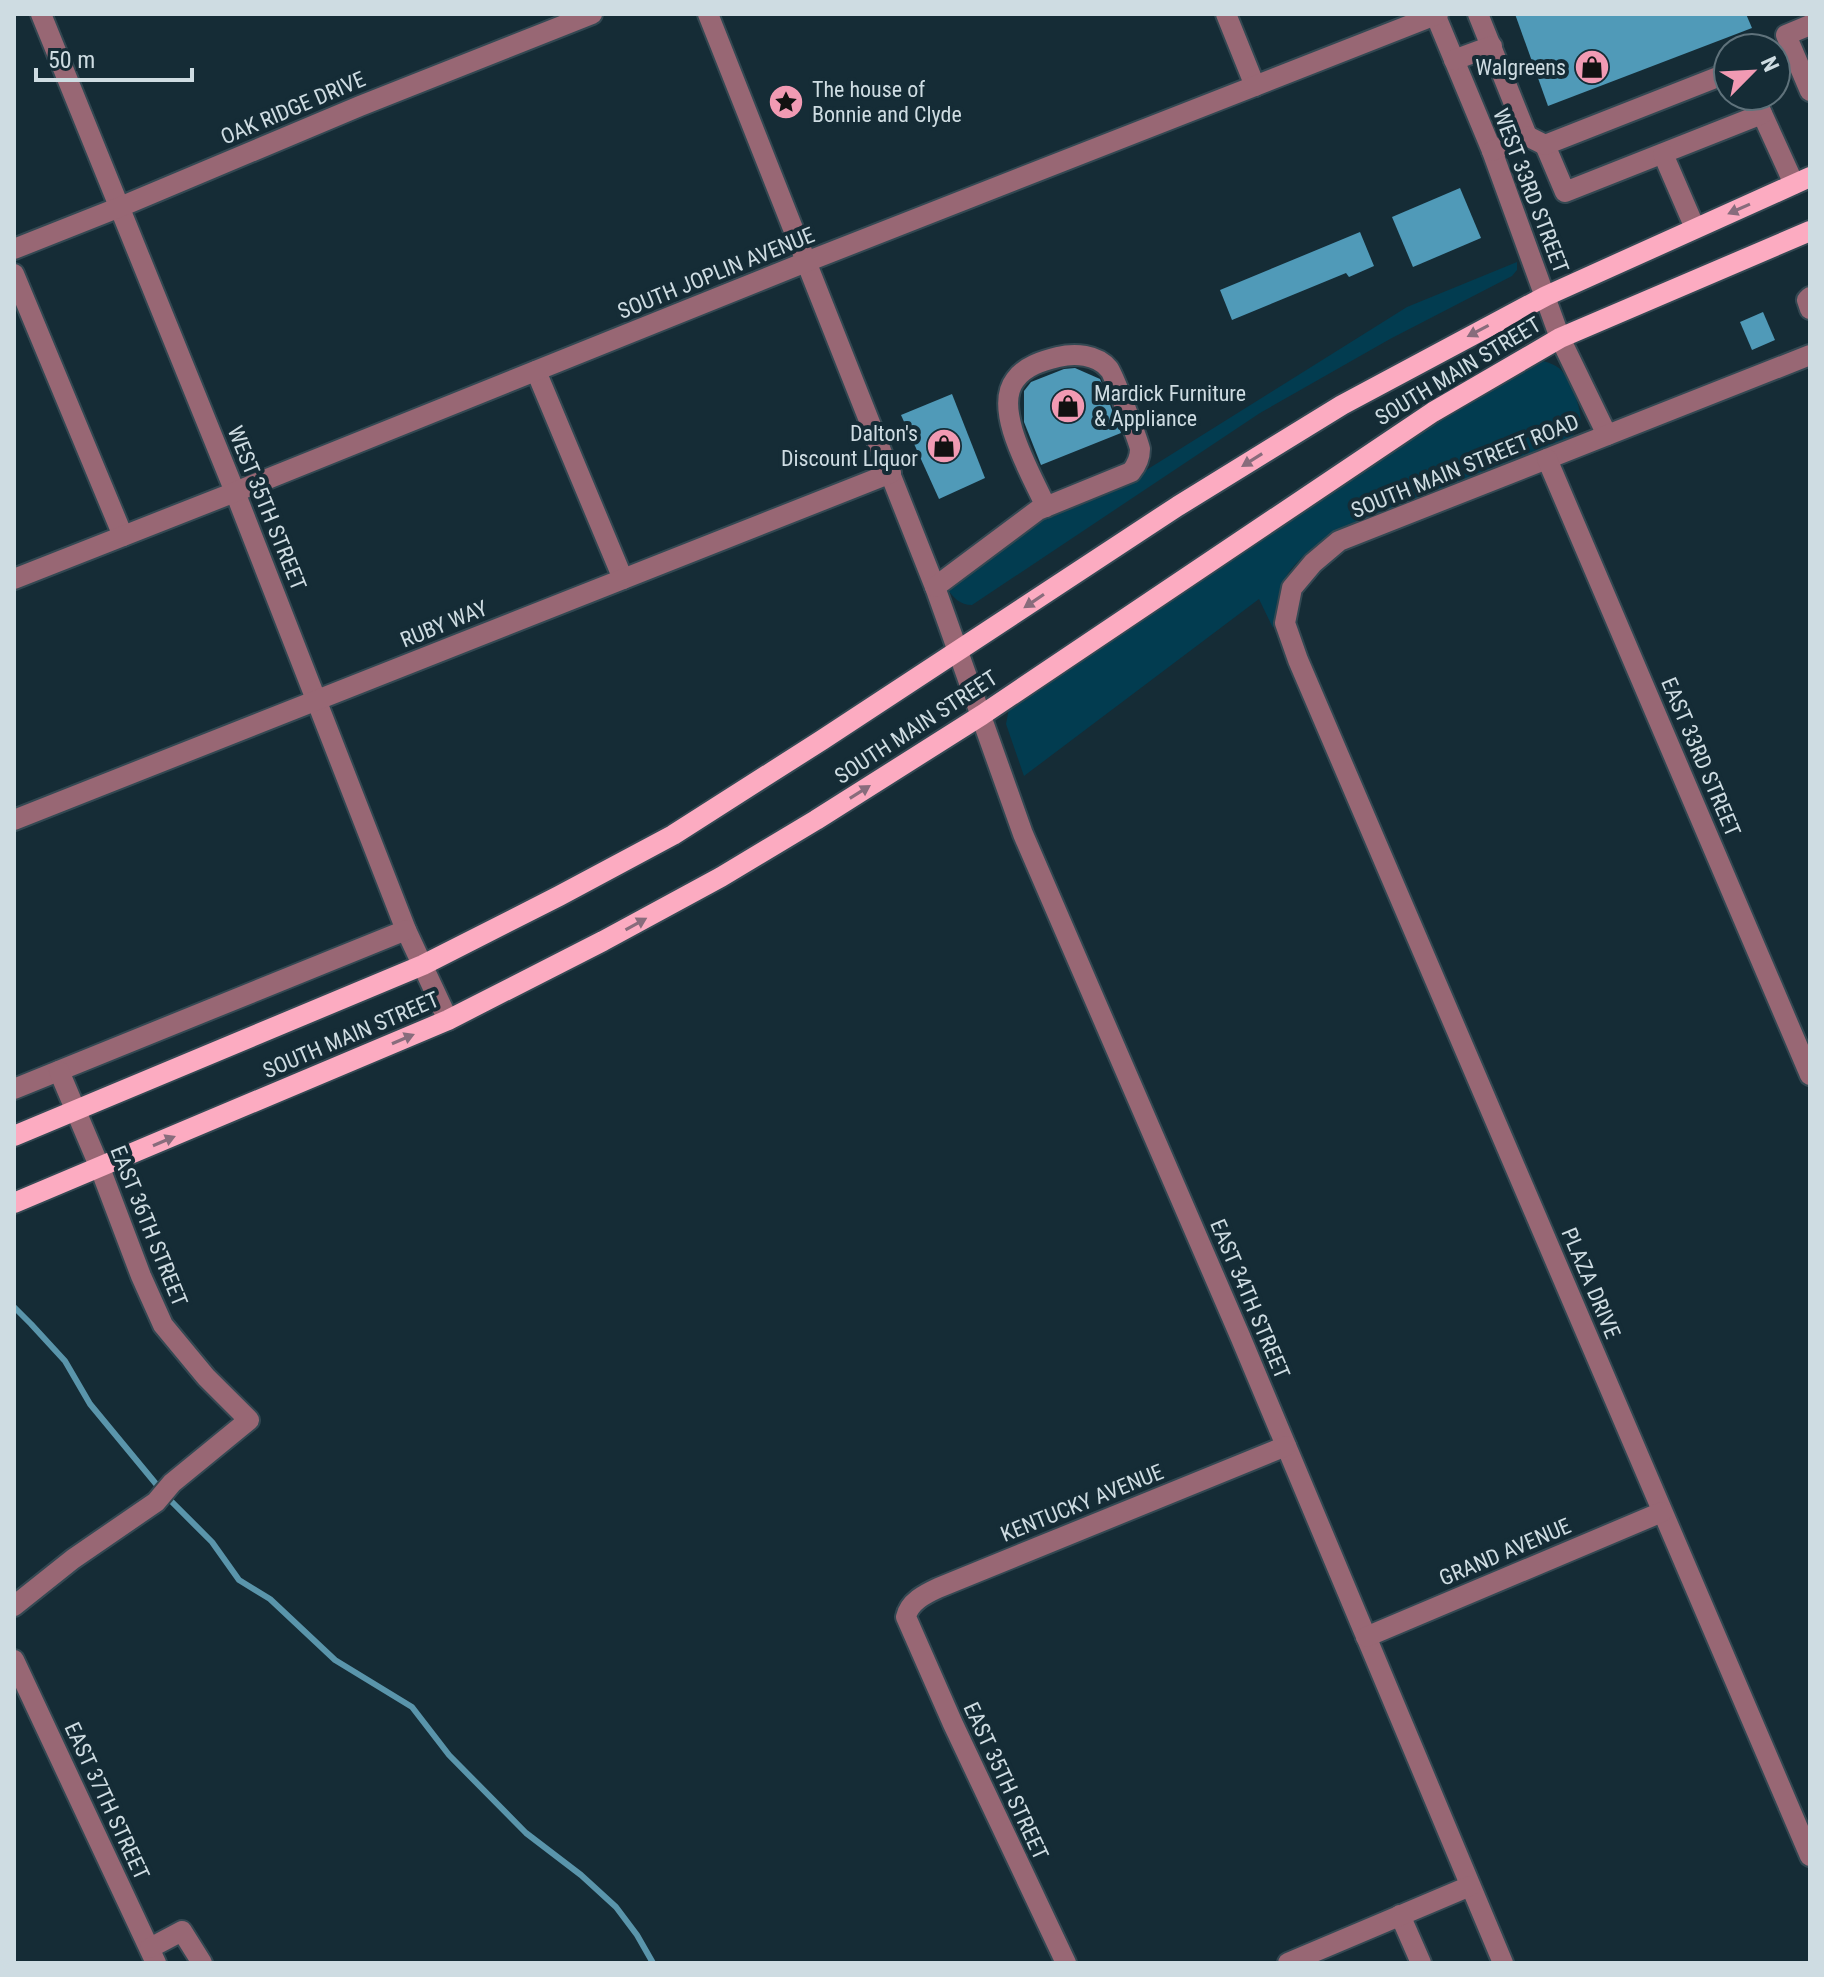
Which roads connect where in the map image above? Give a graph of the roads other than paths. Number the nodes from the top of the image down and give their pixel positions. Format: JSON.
{"nodes":[{"id":1,"x":41,"y":14,"type":"edge"},
{"id":2,"x":592,"y":14,"type":"edge"},
{"id":3,"x":708,"y":14,"type":"edge"},
{"id":4,"x":1226,"y":14,"type":"edge"},
{"id":5,"x":1436,"y":14,"type":"edge"},
{"id":6,"x":1478,"y":14,"type":"edge"},
{"id":7,"x":1492,"y":46,"type":"junction"},
{"id":8,"x":1454,"y":60,"type":"junction"},
{"id":9,"x":1792,"y":65,"type":"edge"},
{"id":10,"x":1712,"y":79,"type":"edge"},
{"id":11,"x":1255,"y":86,"type":"junction"},
{"id":12,"x":1810,"y":91,"type":"edge"},
{"id":13,"x":1744,"y":112,"type":"edge"},
{"id":14,"x":1762,"y":112,"type":"edge"},
{"id":15,"x":1536,"y":140,"type":"junction"},
{"id":16,"x":1492,"y":151,"type":"junction"},
{"id":17,"x":1663,"y":154,"type":"junction"},
{"id":18,"x":1802,"y":181,"type":"edge"},
{"id":19,"x":120,"y":207,"type":"junction"},
{"id":20,"x":1695,"y":228,"type":"junction"},
{"id":21,"x":1810,"y":231,"type":"edge"},
{"id":22,"x":14,"y":249,"type":"edge"},
{"id":23,"x":806,"y":262,"type":"junction"},
{"id":24,"x":14,"y":274,"type":"edge"},
{"id":25,"x":1546,"y":296,"type":"junction"},
{"id":26,"x":1810,"y":297,"type":"edge"},
{"id":27,"x":1810,"y":309,"type":"edge"},
{"id":28,"x":1560,"y":338,"type":"junction"},
{"id":29,"x":1810,"y":355,"type":"edge"},
{"id":30,"x":536,"y":371,"type":"junction"},
{"id":31,"x":1607,"y":435,"type":"junction"},
{"id":32,"x":1547,"y":459,"type":"junction"},
{"id":33,"x":891,"y":473,"type":"junction"},
{"id":34,"x":235,"y":492,"type":"junction"},
{"id":35,"x":1046,"y":507,"type":"junction"},
{"id":36,"x":123,"y":536,"type":"junction"},
{"id":37,"x":14,"y":579,"type":"edge"},
{"id":38,"x":623,"y":579,"type":"junction"},
{"id":39,"x":935,"y":587,"type":"junction"},
{"id":40,"x":958,"y":651,"type":"junction"},
{"id":41,"x":317,"y":700,"type":"junction"},
{"id":42,"x":982,"y":715,"type":"junction"},
{"id":43,"x":1328,"y":729,"type":"joint"},
{"id":44,"x":14,"y":820,"type":"edge"},
{"id":45,"x":406,"y":930,"type":"junction"},
{"id":46,"x":423,"y":965,"type":"junction"},
{"id":47,"x":448,"y":1020,"type":"junction"},
{"id":48,"x":59,"y":1071,"type":"junction"},
{"id":49,"x":1810,"y":1075,"type":"edge"},
{"id":50,"x":14,"y":1089,"type":"edge"},
{"id":51,"x":77,"y":1111,"type":"junction"},
{"id":52,"x":14,"y":1136,"type":"edge"},
{"id":53,"x":100,"y":1168,"type":"junction"},
{"id":54,"x":14,"y":1203,"type":"edge"},
{"id":55,"x":1286,"y":1446,"type":"junction"},
{"id":56,"x":1662,"y":1512,"type":"junction"},
{"id":57,"x":14,"y":1606,"type":"edge"},
{"id":58,"x":906,"y":1617,"type":"joint"},
{"id":59,"x":1366,"y":1637,"type":"junction"},
{"id":60,"x":14,"y":1660,"type":"edge"},
{"id":61,"x":1810,"y":1856,"type":"edge"},
{"id":62,"x":1470,"y":1886,"type":"junction"},
{"id":63,"x":1400,"y":1915,"type":"junction"},
{"id":64,"x":153,"y":1956,"type":"edge"},
{"id":65,"x":202,"y":1963,"type":"edge"},
{"id":66,"x":1066,"y":1963,"type":"edge"},
{"id":67,"x":1288,"y":1963,"type":"edge"},
{"id":68,"x":1421,"y":1963,"type":"edge"},
{"id":69,"x":1503,"y":1963,"type":"edge"}],
"edges":[{"from":1,"to":19,"type":"street","name":"WEST 35TH STREET"},
{"from":2,"to":19,"type":"street","name":"OAK RIDGE DRIVE"},
{"from":3,"to":23,"type":"street","name":"EAST 34TH STREET"},
{"from":4,"to":11,"type":"street"},
{"from":5,"to":8,"type":"street","name":"WEST 33RD STREET"},
{"from":5,"to":11,"type":"street","name":"SOUTH JOPLIN AVENUE"},
{"from":6,"to":7,"type":"street"},
{"from":7,"to":8,"type":"street"},
{"from":7,"to":15,"type":"street"},
{"from":8,"to":16,"type":"street","name":"WEST 33RD STREET"},
{"from":9,"to":12,"type":"street"},
{"from":10,"to":15,"type":"street"},
{"from":11,"to":23,"type":"street","name":"SOUTH JOPLIN AVENUE"},
{"from":13,"to":17,"type":"street"},
{"from":14,"to":18,"type":"street"},
{"from":15,"to":16,"type":"street"},
{"from":15,"to":17,"type":"street"},
{"from":16,"to":25,"type":"street","name":"WEST 33RD STREET"},
{"from":17,"to":20,"type":"street"},
{"from":18,"to":20,"type":"main road","name":"SOUTH MAIN STREET","one_way":true},
{"from":19,"to":22,"type":"street","name":"OAK RIDGE DRIVE"},
{"from":19,"to":34,"type":"street","name":"WEST 35TH STREET"},
{"from":20,"to":25,"type":"main road","name":"SOUTH MAIN STREET"},
{"from":21,"to":28,"type":"main road","name":"SOUTH MAIN STREET"},
{"from":23,"to":30,"type":"street","name":"SOUTH JOPLIN AVENUE"},
{"from":23,"to":33,"type":"street","name":"EAST 34TH STREET"},
{"from":24,"to":36,"type":"street"},
{"from":25,"to":28,"type":"street"},
{"from":25,"to":40,"type":"main road","name":"SOUTH MAIN STREET","one_way":true},
{"from":26,"to":27,"type":"street"},
{"from":28,"to":31,"type":"street"},
{"from":28,"to":42,"type":"main road","name":"SOUTH MAIN STREET"},
{"from":29,"to":31,"type":"street","name":"SOUTH MAIN STREET ROAD"},
{"from":30,"to":34,"type":"street","name":"SOUTH JOPLIN AVENUE"},
{"from":30,"to":38,"type":"street"},
{"from":31,"to":32,"type":"street","name":"SOUTH MAIN STREET ROAD"},
{"from":32,"to":43,"type":"street","name":"SOUTH MAIN STREET ROAD"},
{"from":32,"to":49,"type":"street","name":"EAST 33RD STREET"},
{"from":33,"to":38,"type":"street","name":"RUBY WAY"},
{"from":33,"to":39,"type":"street","name":"EAST 34TH STREET"},
{"from":34,"to":36,"type":"street","name":"SOUTH JOPLIN AVENUE"},
{"from":34,"to":41,"type":"street","name":"WEST 35TH STREET"},
{"from":35,"to":35,"type":"street"},
{"from":35,"to":39,"type":"street"},
{"from":36,"to":37,"type":"street","name":"SOUTH JOPLIN AVENUE"},
{"from":38,"to":41,"type":"street","name":"RUBY WAY"},
{"from":39,"to":40,"type":"street","name":"EAST 34TH STREET"},
{"from":40,"to":42,"type":"street","name":"EAST 34TH STREET"},
{"from":40,"to":46,"type":"main road","name":"SOUTH MAIN STREET"},
{"from":41,"to":44,"type":"street","name":"RUBY WAY"},
{"from":41,"to":45,"type":"street","name":"WEST 35TH STREET"},
{"from":47,"to":42,"type":"main road","name":"SOUTH MAIN STREET","one_way":true},
{"from":42,"to":55,"type":"street","name":"EAST 34TH STREET"},
{"from":43,"to":56,"type":"street","name":"PLAZA DRIVE"},
{"from":45,"to":46,"type":"street","name":"WEST 35TH STREET"},
{"from":45,"to":48,"type":"street"},
{"from":46,"to":47,"type":"street","name":"WEST 35TH STREET"},
{"from":46,"to":51,"type":"main road","name":"SOUTH MAIN STREET"},
{"from":53,"to":47,"type":"main road","name":"SOUTH MAIN STREET","one_way":true},
{"from":48,"to":50,"type":"street"},
{"from":48,"to":51,"type":"street","name":"EAST 36TH STREET"},
{"from":51,"to":52,"type":"main road","name":"SOUTH MAIN STREET"},
{"from":51,"to":53,"type":"street","name":"EAST 36TH STREET"},
{"from":53,"to":54,"type":"main road","name":"SOUTH MAIN STREET"},
{"from":53,"to":57,"type":"street","name":"EAST 36TH STREET"},
{"from":55,"to":58,"type":"street","name":"KENTUCKY AVENUE"},
{"from":55,"to":59,"type":"street","name":"EAST 34TH STREET"},
{"from":56,"to":59,"type":"street","name":"GRAND AVENUE"},
{"from":56,"to":61,"type":"street","name":"PLAZA DRIVE"},
{"from":58,"to":66,"type":"street","name":"EAST 35TH STREET"},
{"from":59,"to":62,"type":"street","name":"EAST 34TH STREET"},
{"from":60,"to":64,"type":"street","name":"EAST 37TH STREET"},
{"from":62,"to":63,"type":"street"},
{"from":62,"to":69,"type":"street","name":"EAST 34TH STREET"},
{"from":63,"to":67,"type":"street"},
{"from":63,"to":68,"type":"street"},
{"from":64,"to":65,"type":"street"}]}
